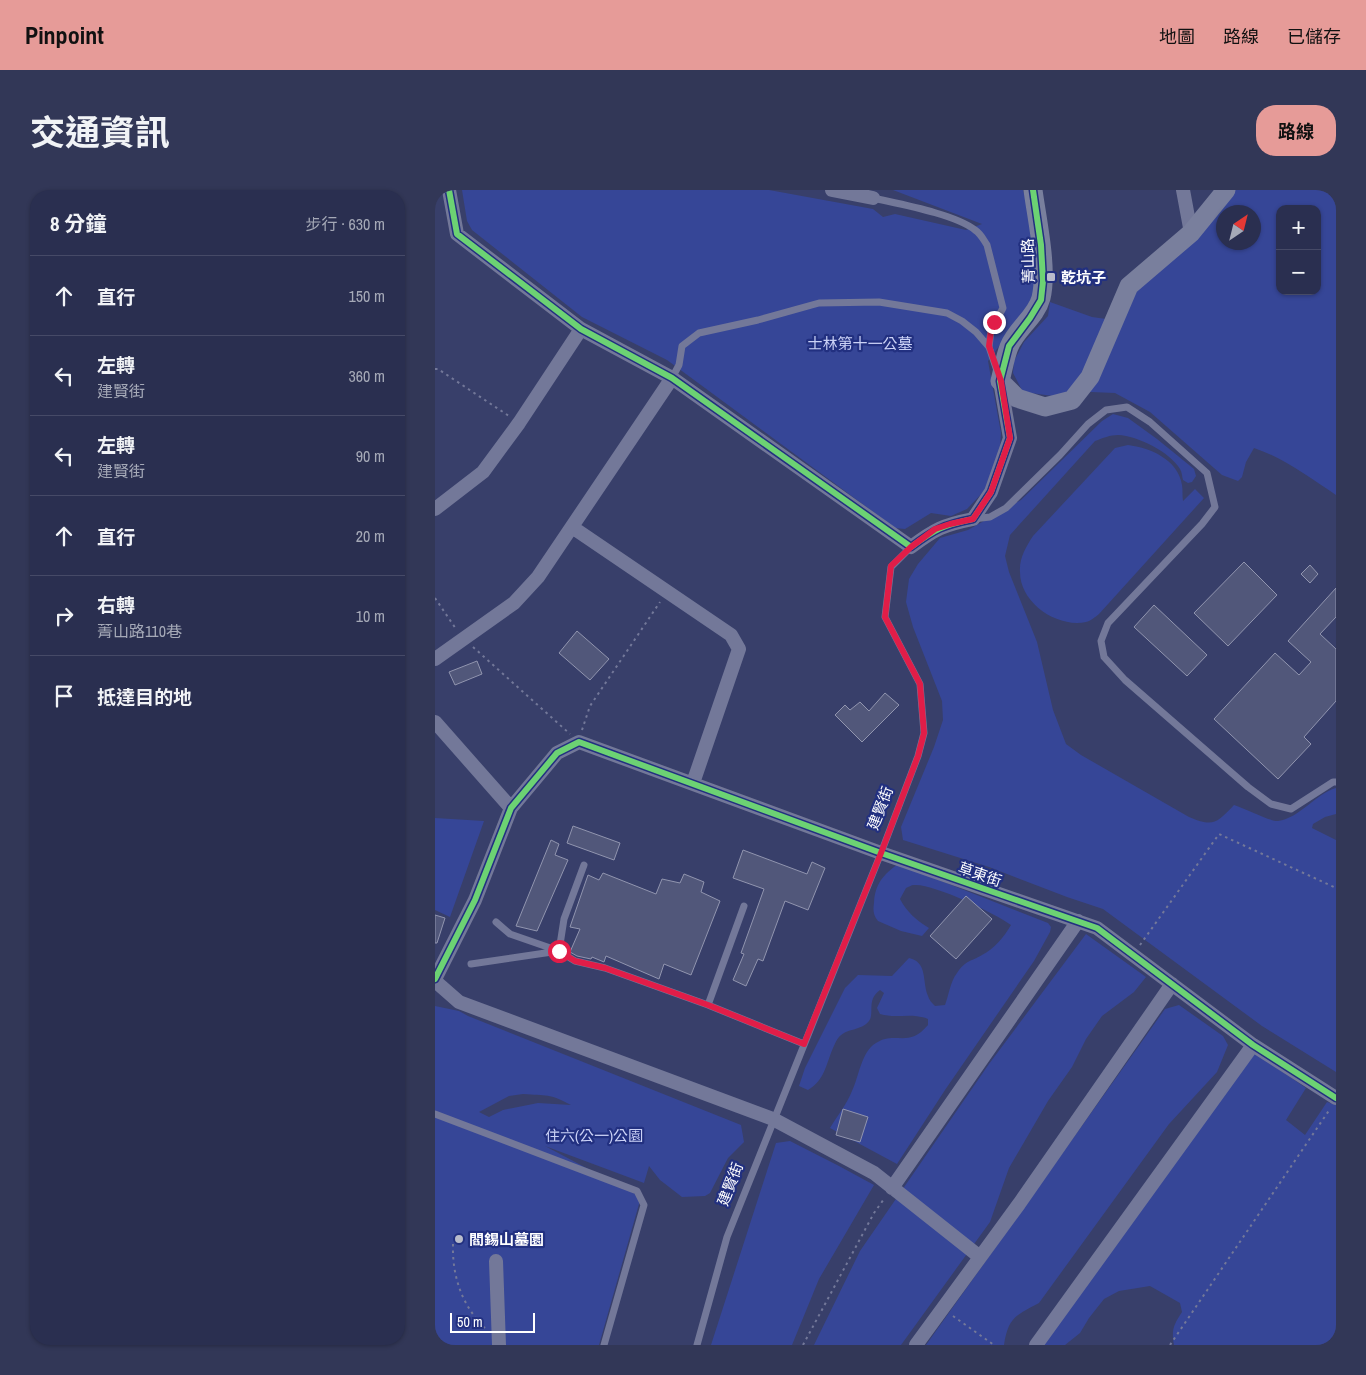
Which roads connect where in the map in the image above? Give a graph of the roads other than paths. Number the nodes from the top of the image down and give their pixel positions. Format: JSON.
{"nodes":[{"id":1,"x":449,"y":190,"type":"edge"},
{"id":2,"x":832,"y":190,"type":"edge"},
{"id":3,"x":1033,"y":190,"type":"edge"},
{"id":4,"x":1183,"y":190,"type":"edge"},
{"id":5,"x":1227,"y":190,"type":"edge"},
{"id":6,"x":873,"y":198,"type":"joint"},
{"id":7,"x":1191,"y":233,"type":"junction"},
{"id":8,"x":581,"y":329,"type":"junction"},
{"id":9,"x":989,"y":346,"type":"junction"},
{"id":10,"x":672,"y":378,"type":"junction"},
{"id":11,"x":1001,"y":381,"type":"junction"},
{"id":12,"x":435,"y":509,"type":"edge"},
{"id":13,"x":973,"y":519,"type":"junction"},
{"id":14,"x":572,"y":527,"type":"junction"},
{"id":15,"x":911,"y":547,"type":"junction"},
{"id":16,"x":435,"y":659,"type":"edge"},
{"id":17,"x":435,"y":722,"type":"edge"},
{"id":18,"x":1335,"y":781,"type":"edge"},
{"id":19,"x":693,"y":783,"type":"junction"},
{"id":20,"x":511,"y":808,"type":"junction"},
{"id":21,"x":881,"y":853,"type":"junction"},
{"id":22,"x":584,"y":865,"type":"dead end"},
{"id":23,"x":744,"y":906,"type":"dead end"},
{"id":24,"x":496,"y":922,"type":"dead end"},
{"id":25,"x":1078,"y":922,"type":"junction"},
{"id":26,"x":559,"y":951,"type":"junction"},
{"id":27,"x":471,"y":964,"type":"dead end"},
{"id":28,"x":435,"y":980,"type":"edge"},
{"id":29,"x":1172,"y":984,"type":"junction"},
{"id":30,"x":708,"y":1005,"type":"junction"},
{"id":31,"x":804,"y":1044,"type":"junction"},
{"id":32,"x":1253,"y":1045,"type":"junction"},
{"id":33,"x":1333,"y":1103,"type":"edge"},
{"id":34,"x":435,"y":1114,"type":"edge"},
{"id":35,"x":773,"y":1119,"type":"junction"},
{"id":36,"x":892,"y":1188,"type":"junction"},
{"id":37,"x":980,"y":1257,"type":"junction"},
{"id":38,"x":496,"y":1261,"type":"dead end"},
{"id":39,"x":499,"y":1343,"type":"edge"},
{"id":40,"x":604,"y":1345,"type":"edge"},
{"id":41,"x":697,"y":1345,"type":"edge"},
{"id":42,"x":916,"y":1345,"type":"edge"},
{"id":43,"x":1036,"y":1345,"type":"edge"}],
"edges":[{"from":1,"to":8,"type":"street"},
{"from":2,"to":6,"type":"street"},
{"from":3,"to":11,"type":"street","name":"菁山路"},
{"from":4,"to":7,"type":"street"},
{"from":5,"to":7,"type":"street"},
{"from":6,"to":9,"type":"lane"},
{"from":7,"to":11,"type":"street"},
{"from":8,"to":10,"type":"street"},
{"from":8,"to":12,"type":"street"},
{"from":9,"to":10,"type":"lane"},
{"from":9,"to":11,"type":"lane"},
{"from":10,"to":14,"type":"street"},
{"from":10,"to":15,"type":"street"},
{"from":11,"to":13,"type":"street"},
{"from":13,"to":15,"type":"street","name":"建賢街"},
{"from":13,"to":18,"type":"lane"},
{"from":14,"to":16,"type":"street"},
{"from":14,"to":19,"type":"street"},
{"from":15,"to":21,"type":"lane","name":"建賢街"},
{"from":17,"to":20,"type":"street"},
{"from":19,"to":20,"type":"street","name":"草東街"},
{"from":19,"to":21,"type":"street","name":"草東街"},
{"from":20,"to":28,"type":"street"},
{"from":21,"to":25,"type":"street","name":"草東街"},
{"from":21,"to":31,"type":"lane","name":"建賢街"},
{"from":22,"to":26,"type":"lane"},
{"from":23,"to":30,"type":"lane"},
{"from":24,"to":26,"type":"lane"},
{"from":25,"to":29,"type":"street","name":"草東街"},
{"from":25,"to":36,"type":"street"},
{"from":26,"to":27,"type":"lane"},
{"from":26,"to":30,"type":"lane"},
{"from":28,"to":35,"type":"street"},
{"from":29,"to":32,"type":"street","name":"草東街"},
{"from":29,"to":37,"type":"street"},
{"from":30,"to":31,"type":"lane"},
{"from":31,"to":35,"type":"lane","name":"建賢街"},
{"from":32,"to":33,"type":"street","name":"草東街"},
{"from":32,"to":43,"type":"street"},
{"from":34,"to":40,"type":"lane"},
{"from":35,"to":36,"type":"street"},
{"from":35,"to":41,"type":"lane","name":"建賢街"},
{"from":36,"to":37,"type":"street"},
{"from":37,"to":42,"type":"street"},
{"from":38,"to":39,"type":"street"}]}
